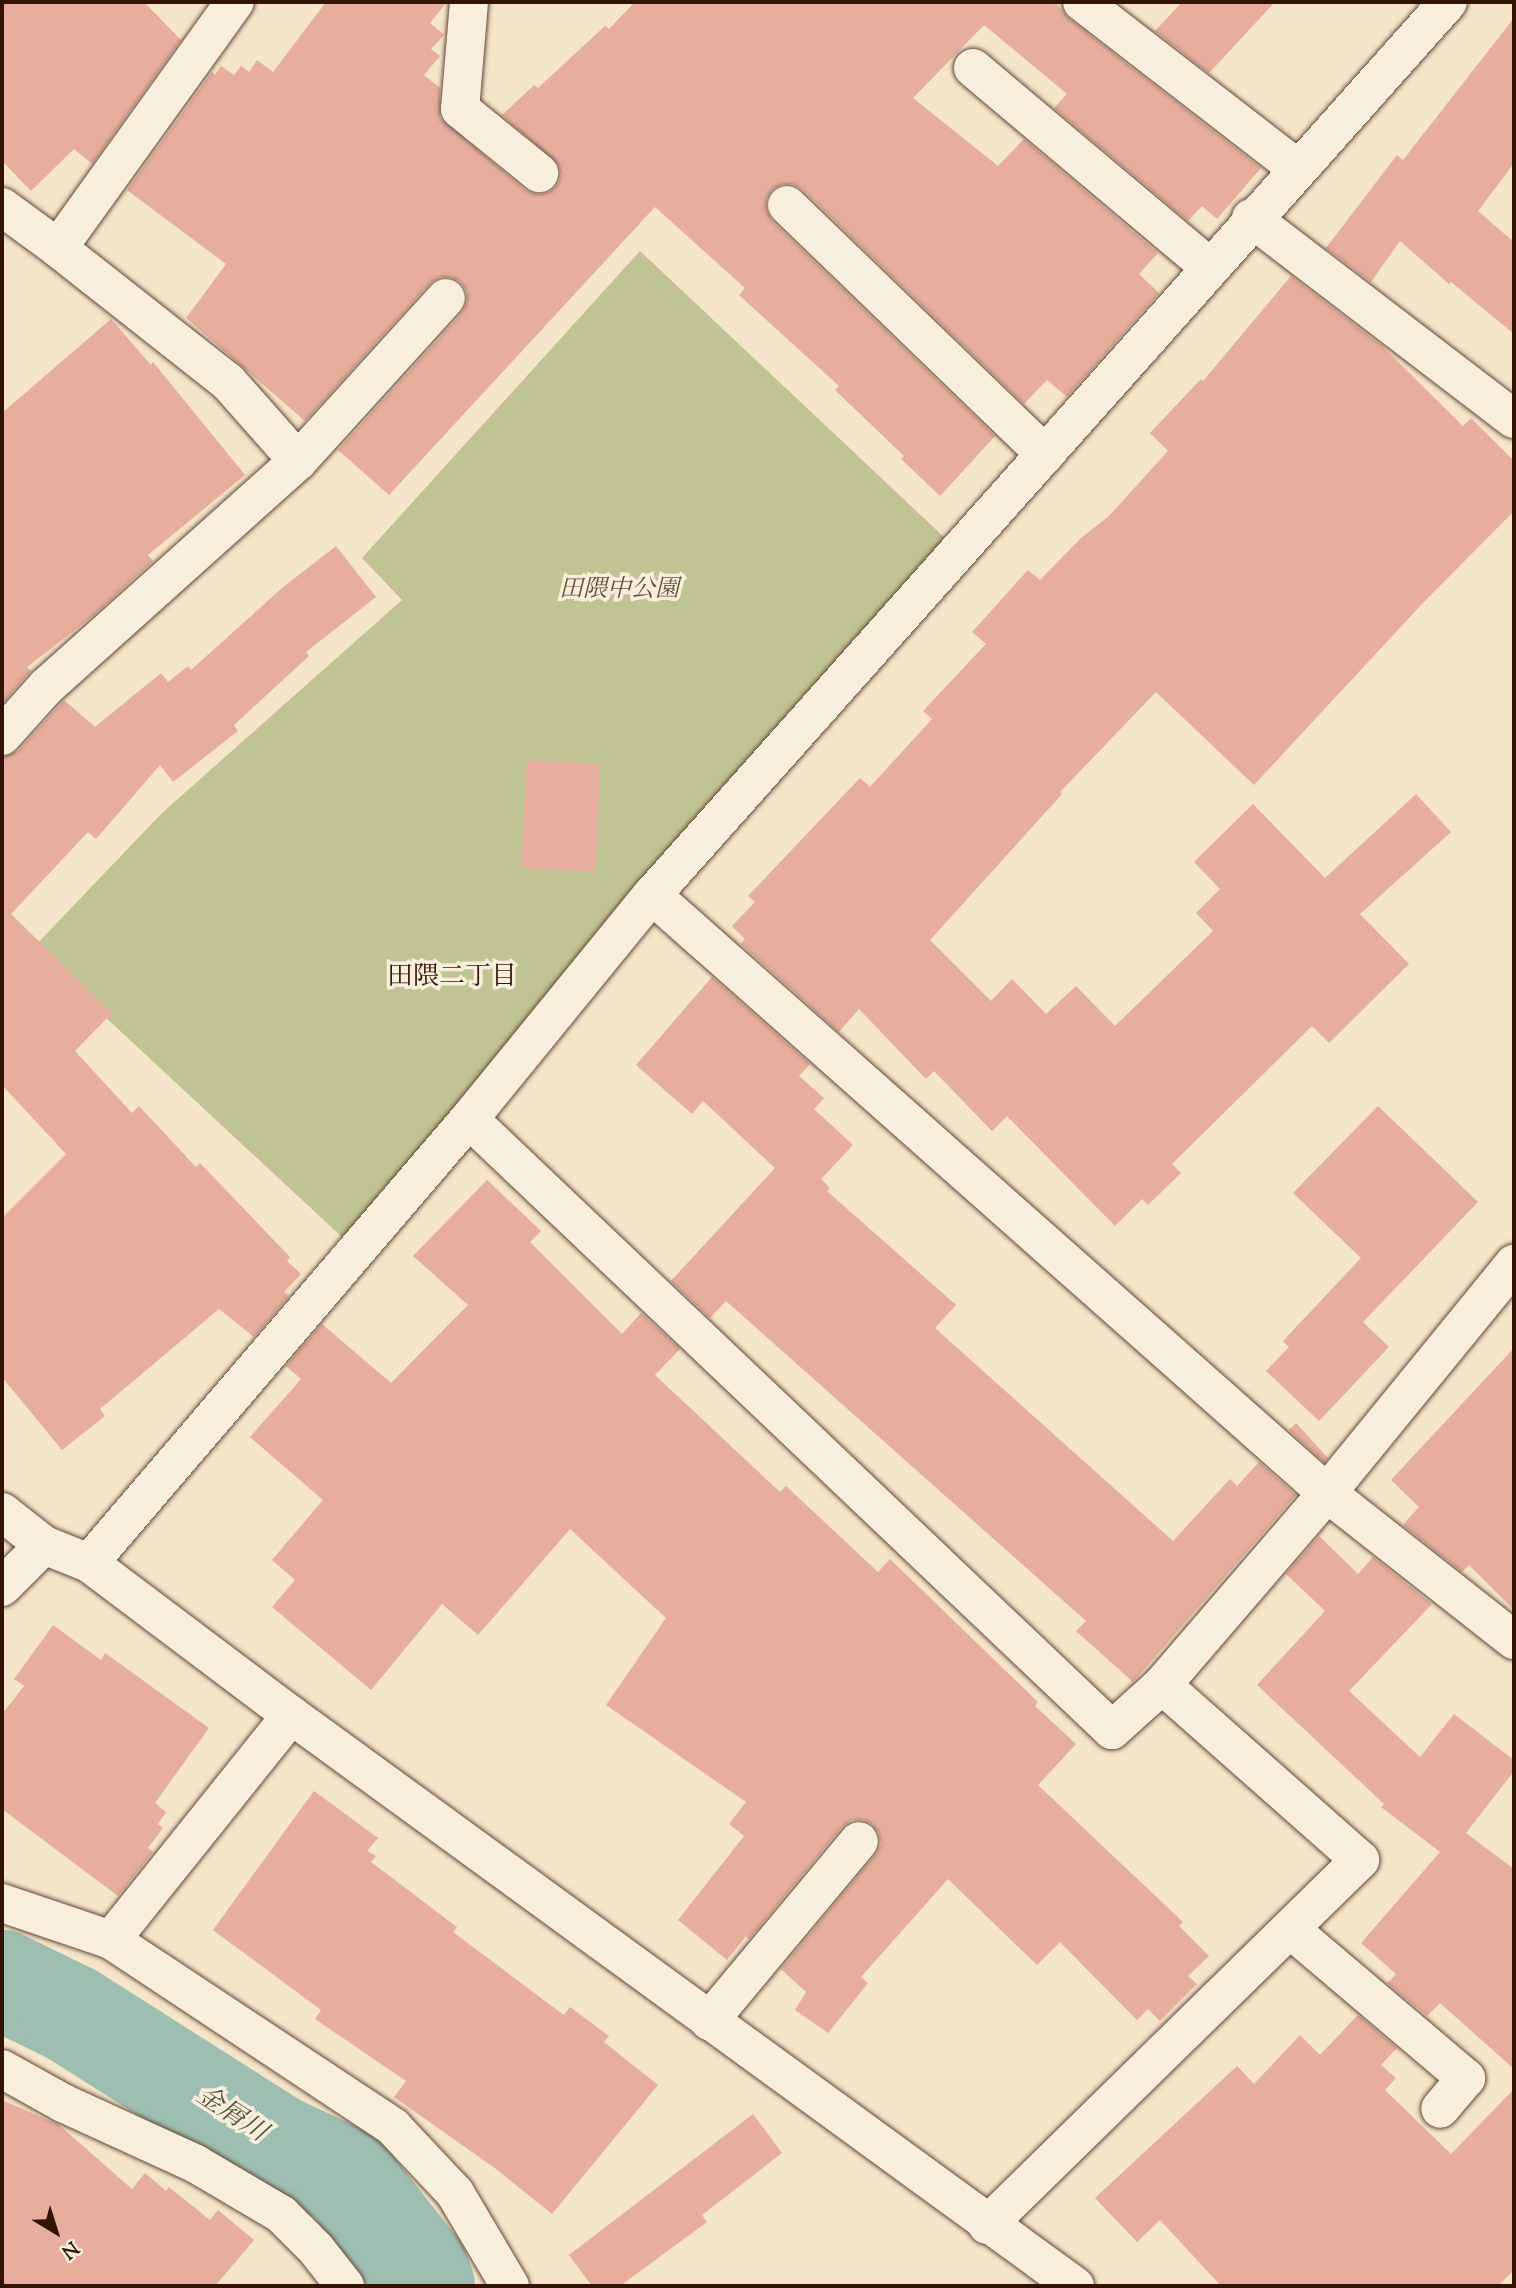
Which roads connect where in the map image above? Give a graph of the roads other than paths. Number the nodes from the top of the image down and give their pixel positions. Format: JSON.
{"nodes":[{"id":1,"x":235,"y":2,"type":"edge"},
{"id":2,"x":469,"y":2,"type":"edge"},
{"id":3,"x":1083,"y":2,"type":"edge"},
{"id":4,"x":1448,"y":2,"type":"edge"},
{"id":5,"x":973,"y":68,"type":"dead end"},
{"id":6,"x":1298,"y":169,"type":"junction"},
{"id":7,"x":539,"y":173,"type":"dead end"},
{"id":8,"x":787,"y":205,"type":"dead end"},
{"id":9,"x":2,"y":207,"type":"edge"},
{"id":10,"x":1251,"y":218,"type":"junction"},
{"id":11,"x":58,"y":248,"type":"junction"},
{"id":12,"x":1209,"y":267,"type":"junction"},
{"id":13,"x":446,"y":298,"type":"dead end"},
{"id":14,"x":1514,"y":419,"type":"edge"},
{"id":15,"x":1045,"y":454,"type":"junction"},
{"id":16,"x":298,"y":461,"type":"junction"},
{"id":17,"x":2,"y":736,"type":"edge"},
{"id":18,"x":652,"y":895,"type":"junction"},
{"id":19,"x":468,"y":1119,"type":"junction"},
{"id":20,"x":1514,"y":1264,"type":"edge"},
{"id":21,"x":1328,"y":1493,"type":"junction"},
{"id":22,"x":2,"y":1512,"type":"edge"},
{"id":23,"x":44,"y":1545,"type":"junction"},
{"id":24,"x":89,"y":1563,"type":"junction"},
{"id":25,"x":2,"y":1587,"type":"edge"},
{"id":26,"x":1514,"y":1640,"type":"edge"},
{"id":27,"x":1162,"y":1685,"type":"junction"},
{"id":28,"x":291,"y":1715,"type":"junction"},
{"id":29,"x":859,"y":1840,"type":"dead end"},
{"id":30,"x":2,"y":1903,"type":"edge"},
{"id":31,"x":1290,"y":1929,"type":"junction"},
{"id":32,"x":111,"y":1940,"type":"junction"},
{"id":33,"x":709,"y":2021,"type":"junction"},
{"id":34,"x":2,"y":2069,"type":"edge"},
{"id":35,"x":1440,"y":2109,"type":"dead end"},
{"id":36,"x":987,"y":2225,"type":"junction"},
{"id":37,"x":345,"y":2286,"type":"edge"},
{"id":38,"x":510,"y":2286,"type":"edge"},
{"id":39,"x":1075,"y":2286,"type":"edge"}],
"edges":[{"from":1,"to":11,"type":"street"},
{"from":2,"to":7,"type":"street"},
{"from":3,"to":6,"type":"street"},
{"from":4,"to":6,"type":"street"},
{"from":5,"to":12,"type":"street"},
{"from":6,"to":10,"type":"street"},
{"from":8,"to":15,"type":"street"},
{"from":9,"to":11,"type":"street"},
{"from":10,"to":12,"type":"street"},
{"from":10,"to":14,"type":"street"},
{"from":11,"to":16,"type":"street"},
{"from":12,"to":15,"type":"street"},
{"from":13,"to":16,"type":"street"},
{"from":15,"to":18,"type":"street"},
{"from":16,"to":17,"type":"street"},
{"from":18,"to":19,"type":"street"},
{"from":18,"to":21,"type":"street"},
{"from":19,"to":24,"type":"street"},
{"from":19,"to":27,"type":"street"},
{"from":20,"to":21,"type":"street"},
{"from":21,"to":26,"type":"street"},
{"from":21,"to":27,"type":"street"},
{"from":22,"to":23,"type":"street"},
{"from":23,"to":24,"type":"street"},
{"from":23,"to":25,"type":"street"},
{"from":24,"to":28,"type":"street"},
{"from":27,"to":31,"type":"street"},
{"from":28,"to":32,"type":"street"},
{"from":28,"to":33,"type":"street"},
{"from":29,"to":33,"type":"street"},
{"from":30,"to":32,"type":"street"},
{"from":31,"to":35,"type":"street"},
{"from":31,"to":36,"type":"street"},
{"from":32,"to":38,"type":"street"},
{"from":33,"to":36,"type":"street"},
{"from":34,"to":37,"type":"street"},
{"from":36,"to":39,"type":"street"}]}
